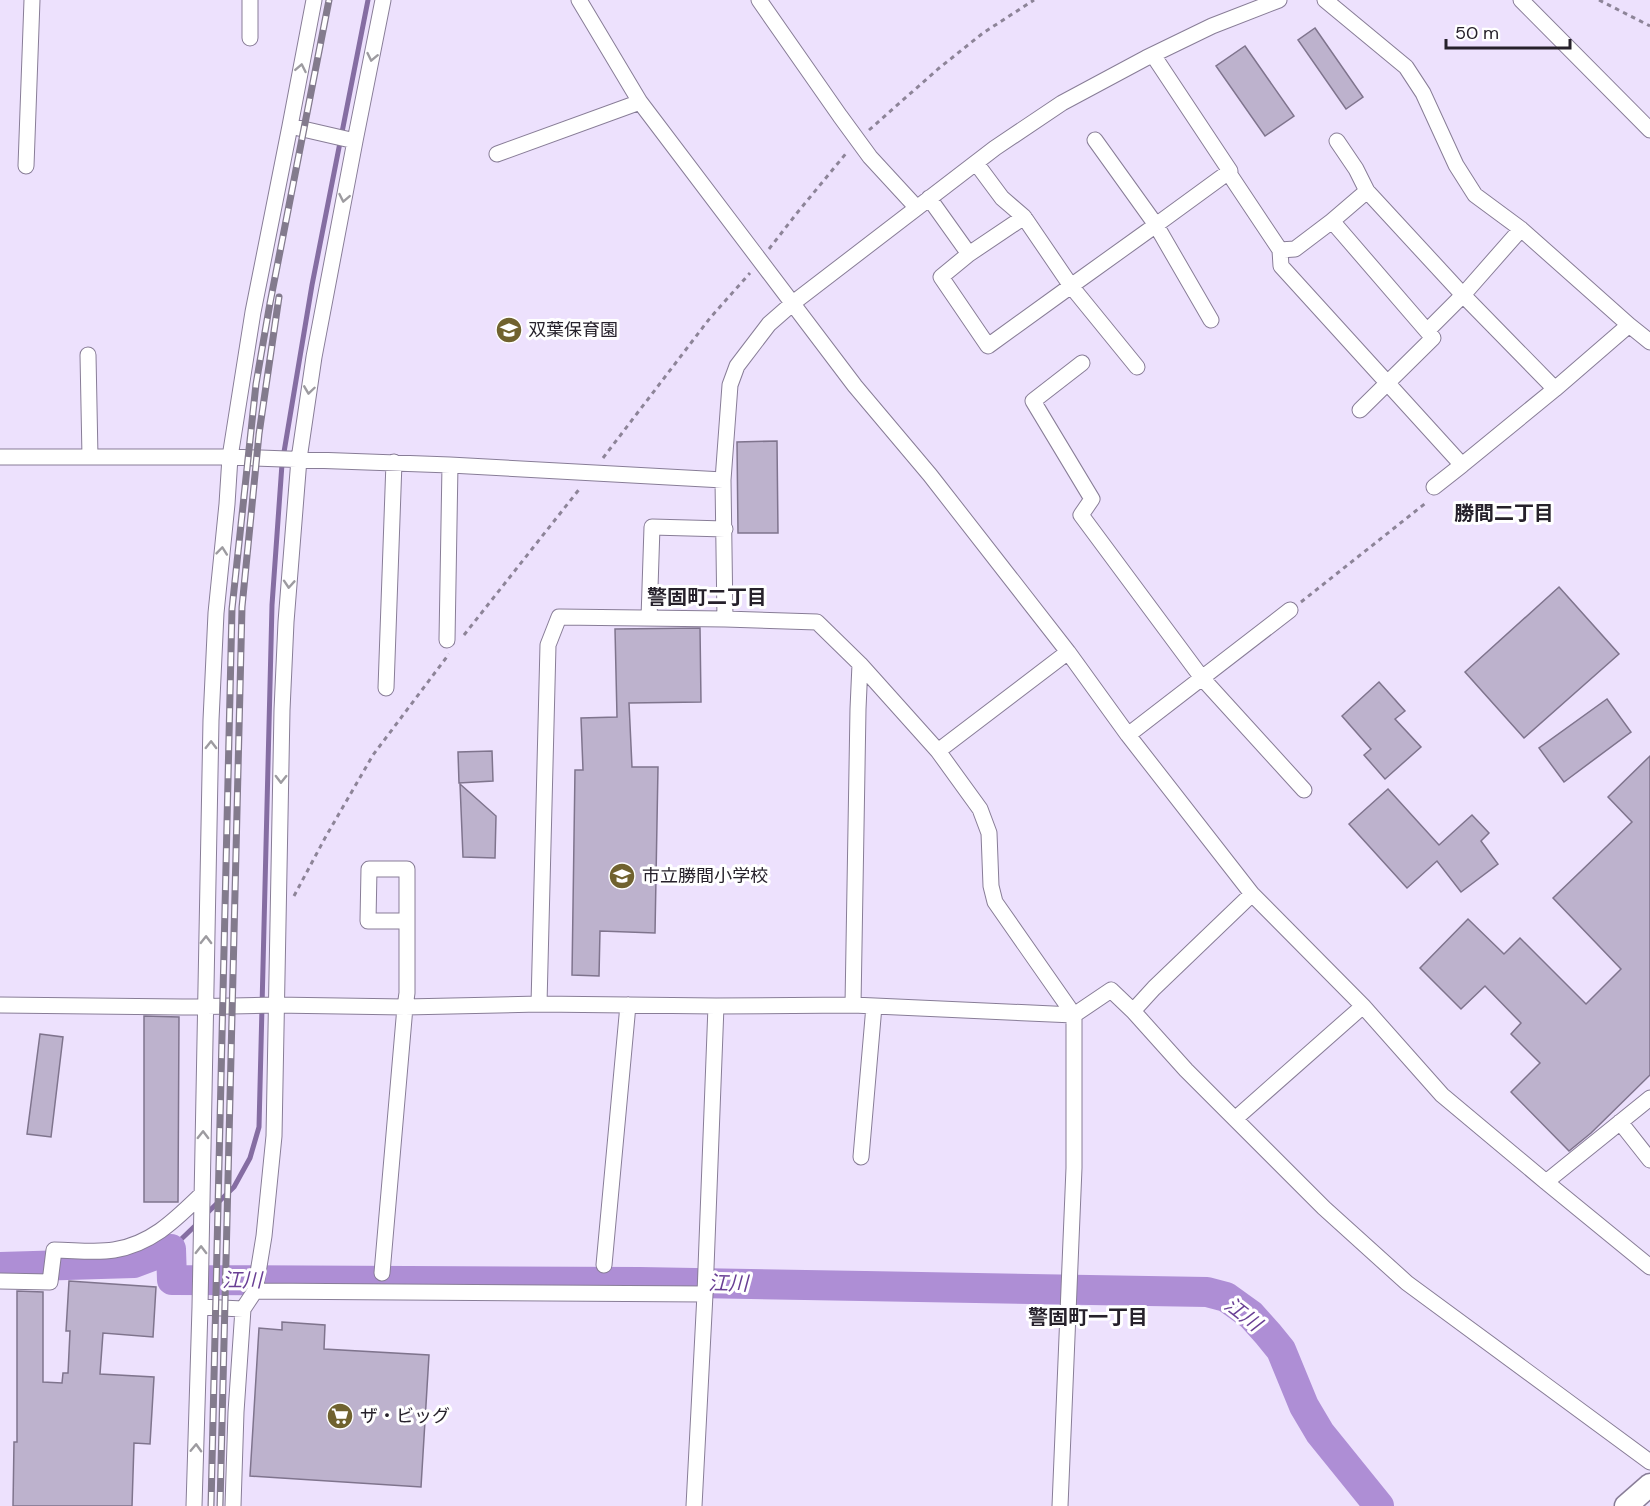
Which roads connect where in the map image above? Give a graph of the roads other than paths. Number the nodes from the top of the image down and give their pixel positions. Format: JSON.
{"nodes":[{"id":1,"x":32,"y":0,"type":"edge"},
{"id":2,"x":250,"y":0,"type":"edge"},
{"id":3,"x":314,"y":0,"type":"edge"},
{"id":4,"x":384,"y":0,"type":"edge"},
{"id":5,"x":579,"y":0,"type":"edge"},
{"id":6,"x":759,"y":0,"type":"edge"},
{"id":7,"x":1280,"y":0,"type":"edge"},
{"id":8,"x":1325,"y":0,"type":"edge"},
{"id":9,"x":1521,"y":0,"type":"edge"},
{"id":10,"x":250,"y":38,"type":"dead end"},
{"id":11,"x":1153,"y":55,"type":"junction"},
{"id":12,"x":640,"y":102,"type":"junction"},
{"id":13,"x":290,"y":126,"type":"junction"},
{"id":14,"x":1650,"y":130,"type":"edge"},
{"id":15,"x":1095,"y":140,"type":"dead end"},
{"id":16,"x":355,"y":141,"type":"junction"},
{"id":17,"x":1337,"y":141,"type":"dead end"},
{"id":18,"x":497,"y":154,"type":"dead end"},
{"id":19,"x":976,"y":162,"type":"junction"},
{"id":20,"x":26,"y":166,"type":"dead end"},
{"id":21,"x":1228,"y":172,"type":"junction"},
{"id":22,"x":1367,"y":191,"type":"junction"},
{"id":23,"x":923,"y":203,"type":"junction"},
{"id":24,"x":1023,"y":217,"type":"junction"},
{"id":25,"x":1332,"y":221,"type":"junction"},
{"id":26,"x":1156,"y":225,"type":"junction"},
{"id":27,"x":1521,"y":229,"type":"junction"},
{"id":28,"x":1280,"y":250,"type":"junction"},
{"id":29,"x":969,"y":254,"type":"junction"},
{"id":30,"x":1071,"y":286,"type":"junction"},
{"id":31,"x":1463,"y":296,"type":"junction"},
{"id":32,"x":793,"y":303,"type":"junction"},
{"id":33,"x":1211,"y":320,"type":"dead end"},
{"id":34,"x":1629,"y":325,"type":"junction"},
{"id":35,"x":1427,"y":331,"type":"junction"},
{"id":36,"x":1650,"y":342,"type":"edge"},
{"id":37,"x":88,"y":355,"type":"dead end"},
{"id":38,"x":1082,"y":363,"type":"dead end"},
{"id":39,"x":1137,"y":368,"type":"dead end"},
{"id":40,"x":1388,"y":383,"type":"junction"},
{"id":41,"x":1555,"y":389,"type":"junction"},
{"id":42,"x":1360,"y":410,"type":"dead end"},
{"id":43,"x":0,"y":457,"type":"edge"},
{"id":44,"x":90,"y":457,"type":"junction"},
{"id":45,"x":230,"y":457,"type":"junction"},
{"id":46,"x":299,"y":459,"type":"junction"},
{"id":47,"x":394,"y":462,"type":"junction"},
{"id":48,"x":450,"y":465,"type":"junction"},
{"id":49,"x":1462,"y":465,"type":"junction"},
{"id":50,"x":723,"y":480,"type":"junction"},
{"id":51,"x":1434,"y":487,"type":"dead end"},
{"id":52,"x":725,"y":529,"type":"junction"},
{"id":53,"x":1290,"y":610,"type":"dead end"},
{"id":54,"x":649,"y":618,"type":"junction"},
{"id":55,"x":725,"y":619,"type":"junction"},
{"id":56,"x":454,"y":642,"type":"road end"},
{"id":57,"x":1068,"y":652,"type":"junction"},
{"id":58,"x":860,"y":664,"type":"junction"},
{"id":59,"x":1202,"y":678,"type":"junction"},
{"id":60,"x":386,"y":688,"type":"dead end"},
{"id":61,"x":1128,"y":735,"type":"junction"},
{"id":62,"x":938,"y":751,"type":"junction"},
{"id":63,"x":1304,"y":790,"type":"dead end"},
{"id":64,"x":1252,"y":894,"type":"junction"},
{"id":65,"x":407,"y":921,"type":"dead end"},
{"id":66,"x":539,"y":1004,"type":"junction"},
{"id":67,"x":0,"y":1005,"type":"edge"},
{"id":68,"x":275,"y":1005,"type":"junction"},
{"id":69,"x":628,"y":1005,"type":"junction"},
{"id":70,"x":853,"y":1005,"type":"junction"},
{"id":71,"x":205,"y":1006,"type":"junction"},
{"id":72,"x":716,"y":1006,"type":"junction"},
{"id":73,"x":874,"y":1006,"type":"junction"},
{"id":74,"x":1363,"y":1006,"type":"junction"},
{"id":75,"x":405,"y":1007,"type":"junction"},
{"id":76,"x":1133,"y":1011,"type":"junction"},
{"id":77,"x":1074,"y":1015,"type":"junction"},
{"id":78,"x":1650,"y":1098,"type":"edge"},
{"id":79,"x":1235,"y":1119,"type":"junction"},
{"id":80,"x":1620,"y":1122,"type":"junction"},
{"id":81,"x":861,"y":1157,"type":"dead end"},
{"id":82,"x":1650,"y":1160,"type":"edge"},
{"id":83,"x":1546,"y":1182,"type":"junction"},
{"id":84,"x":202,"y":1194,"type":"junction"},
{"id":85,"x":604,"y":1265,"type":"dead end"},
{"id":86,"x":1650,"y":1267,"type":"edge"},
{"id":87,"x":382,"y":1273,"type":"dead end"},
{"id":88,"x":0,"y":1281,"type":"edge"},
{"id":89,"x":255,"y":1291,"type":"junction"},
{"id":90,"x":705,"y":1294,"type":"junction"},
{"id":91,"x":200,"y":1307,"type":"junction"},
{"id":92,"x":243,"y":1309,"type":"junction"},
{"id":93,"x":1650,"y":1462,"type":"edge"},
{"id":94,"x":1650,"y":1485,"type":"edge"},
{"id":95,"x":194,"y":1506,"type":"edge"},
{"id":96,"x":233,"y":1506,"type":"edge"},
{"id":97,"x":694,"y":1506,"type":"edge"},
{"id":98,"x":1060,"y":1506,"type":"edge"},
{"id":99,"x":1626,"y":1506,"type":"edge"}],
"edges":[{"from":1,"to":20,"type":"street"},
{"from":2,"to":10,"type":"street"},
{"from":13,"to":3,"type":"street","one_way":true},
{"from":4,"to":16,"type":"street","one_way":true},
{"from":5,"to":12,"type":"street"},
{"from":6,"to":23,"type":"street"},
{"from":7,"to":11,"type":"street"},
{"from":8,"to":27,"type":"street"},
{"from":9,"to":14,"type":"street"},
{"from":11,"to":19,"type":"street"},
{"from":11,"to":21,"type":"street"},
{"from":12,"to":18,"type":"street"},
{"from":12,"to":32,"type":"street"},
{"from":13,"to":16,"type":"street"},
{"from":13,"to":45,"type":"street"},
{"from":15,"to":26,"type":"street"},
{"from":16,"to":46,"type":"street","one_way":true},
{"from":17,"to":22,"type":"street"},
{"from":19,"to":23,"type":"street"},
{"from":19,"to":24,"type":"street"},
{"from":21,"to":26,"type":"street"},
{"from":21,"to":28,"type":"street"},
{"from":22,"to":25,"type":"street"},
{"from":22,"to":31,"type":"street"},
{"from":23,"to":29,"type":"street"},
{"from":23,"to":32,"type":"street"},
{"from":24,"to":29,"type":"street"},
{"from":24,"to":30,"type":"street"},
{"from":25,"to":28,"type":"street"},
{"from":25,"to":35,"type":"street"},
{"from":26,"to":30,"type":"street"},
{"from":26,"to":33,"type":"street"},
{"from":27,"to":31,"type":"street"},
{"from":27,"to":34,"type":"street"},
{"from":28,"to":40,"type":"street"},
{"from":29,"to":30,"type":"street"},
{"from":30,"to":39,"type":"street"},
{"from":31,"to":35,"type":"street"},
{"from":31,"to":41,"type":"street"},
{"from":32,"to":50,"type":"street"},
{"from":32,"to":57,"type":"street"},
{"from":34,"to":36,"type":"street"},
{"from":34,"to":41,"type":"street"},
{"from":35,"to":40,"type":"street"},
{"from":37,"to":44,"type":"street"},
{"from":38,"to":59,"type":"street"},
{"from":40,"to":42,"type":"street"},
{"from":40,"to":49,"type":"street"},
{"from":41,"to":49,"type":"street"},
{"from":43,"to":44,"type":"street"},
{"from":44,"to":45,"type":"street"},
{"from":45,"to":46,"type":"street"},
{"from":71,"to":45,"type":"street","one_way":true},
{"from":46,"to":47,"type":"street"},
{"from":46,"to":68,"type":"street","one_way":true},
{"from":47,"to":48,"type":"street"},
{"from":47,"to":60,"type":"street"},
{"from":48,"to":50,"type":"street"},
{"from":48,"to":56,"type":"street"},
{"from":49,"to":51,"type":"street"},
{"from":50,"to":52,"type":"street"},
{"from":52,"to":54,"type":"street"},
{"from":52,"to":55,"type":"street"},
{"from":53,"to":59,"type":"street"},
{"from":54,"to":55,"type":"street"},
{"from":54,"to":66,"type":"street"},
{"from":55,"to":58,"type":"street"},
{"from":57,"to":61,"type":"street"},
{"from":57,"to":62,"type":"street"},
{"from":58,"to":62,"type":"street"},
{"from":58,"to":70,"type":"street"},
{"from":59,"to":61,"type":"street"},
{"from":59,"to":63,"type":"street"},
{"from":61,"to":64,"type":"street"},
{"from":62,"to":77,"type":"street"},
{"from":64,"to":74,"type":"street"},
{"from":64,"to":76,"type":"street"},
{"from":65,"to":75,"type":"street"},
{"from":66,"to":69,"type":"street"},
{"from":66,"to":75,"type":"street"},
{"from":67,"to":71,"type":"street"},
{"from":68,"to":71,"type":"street"},
{"from":68,"to":75,"type":"street"},
{"from":68,"to":89,"type":"street"},
{"from":69,"to":72,"type":"street"},
{"from":69,"to":85,"type":"street"},
{"from":70,"to":72,"type":"street"},
{"from":70,"to":73,"type":"street"},
{"from":84,"to":71,"type":"street","one_way":true},
{"from":72,"to":90,"type":"street"},
{"from":73,"to":77,"type":"street"},
{"from":73,"to":81,"type":"street"},
{"from":74,"to":79,"type":"street"},
{"from":74,"to":83,"type":"street"},
{"from":75,"to":87,"type":"street"},
{"from":76,"to":77,"type":"street"},
{"from":76,"to":79,"type":"street"},
{"from":77,"to":98,"type":"street"},
{"from":78,"to":80,"type":"street"},
{"from":79,"to":93,"type":"street"},
{"from":80,"to":82,"type":"street"},
{"from":80,"to":83,"type":"street"},
{"from":83,"to":86,"type":"street"},
{"from":84,"to":88,"type":"street"},
{"from":91,"to":84,"type":"street","one_way":true},
{"from":89,"to":90,"type":"street"},
{"from":89,"to":92,"type":"street"},
{"from":90,"to":97,"type":"street"},
{"from":91,"to":92,"type":"street"},
{"from":95,"to":91,"type":"street","one_way":true},
{"from":92,"to":96,"type":"street"},
{"from":94,"to":99,"type":"street"}]}
